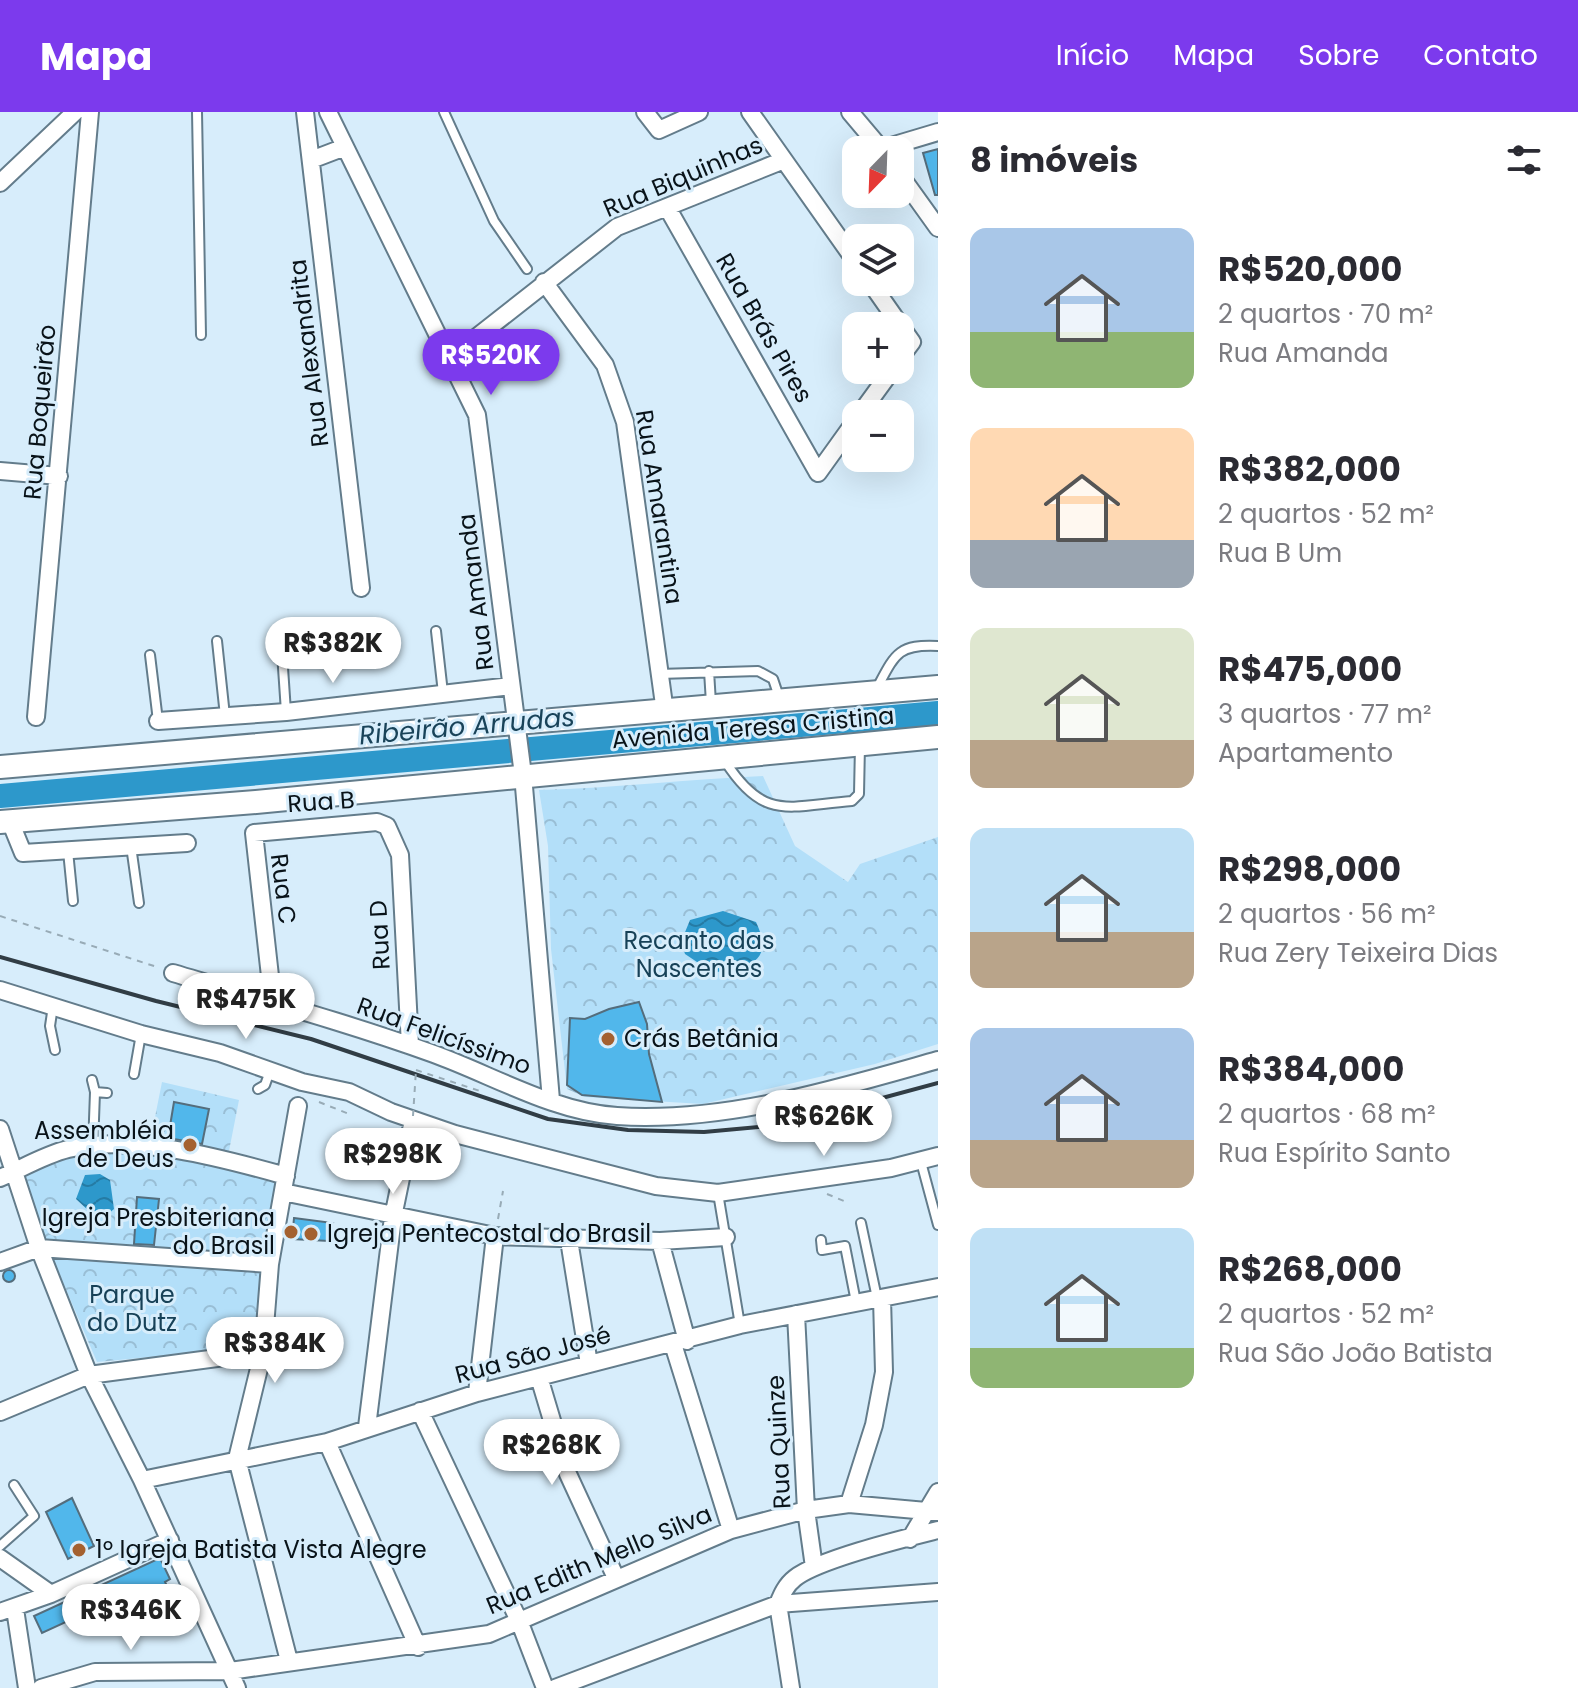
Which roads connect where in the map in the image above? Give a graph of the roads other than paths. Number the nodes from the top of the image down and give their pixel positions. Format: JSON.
{"nodes":[{"id":1,"x":75,"y":112,"type":"edge"},
{"id":2,"x":90,"y":112,"type":"edge"},
{"id":3,"x":197,"y":112,"type":"edge"},
{"id":4,"x":305,"y":112,"type":"edge"},
{"id":5,"x":328,"y":112,"type":"edge"},
{"id":6,"x":444,"y":112,"type":"edge"},
{"id":7,"x":645,"y":112,"type":"edge"},
{"id":8,"x":699,"y":112,"type":"edge"},
{"id":9,"x":750,"y":112,"type":"edge"},
{"id":10,"x":850,"y":112,"type":"edge"},
{"id":11,"x":938,"y":132,"type":"edge"},
{"id":12,"x":871,"y":136,"type":"edge"},
{"id":13,"x":914,"y":139,"type":"edge"},
{"id":14,"x":345,"y":147,"type":"junction"},
{"id":15,"x":311,"y":160,"type":"junction"},
{"id":16,"x":784,"y":160,"type":"junction"},
{"id":17,"x":0,"y":183,"type":"edge"},
{"id":18,"x":914,"y":195,"type":"edge"},
{"id":19,"x":667,"y":207,"type":"junction"},
{"id":20,"x":938,"y":228,"type":"edge"},
{"id":21,"x":842,"y":242,"type":"edge"},
{"id":22,"x":527,"y":269,"type":"dead end"},
{"id":23,"x":544,"y":282,"type":"junction"},
{"id":24,"x":201,"y":335,"type":"dead end"},
{"id":25,"x":450,"y":358,"type":"junction"},
{"id":26,"x":842,"y":440,"type":"edge"},
{"id":27,"x":0,"y":471,"type":"edge"},
{"id":28,"x":59,"y":476,"type":"junction"},
{"id":29,"x":361,"y":588,"type":"dead end"},
{"id":30,"x":436,"y":631,"type":"dead end"},
{"id":31,"x":281,"y":638,"type":"dead end"},
{"id":32,"x":217,"y":641,"type":"dead end"},
{"id":33,"x":938,"y":646,"type":"edge"},
{"id":34,"x":150,"y":655,"type":"dead end"},
{"id":35,"x":709,"y":671,"type":"junction"},
{"id":36,"x":659,"y":674,"type":"junction"},
{"id":37,"x":935,"y":682,"type":"edge"},
{"id":38,"x":511,"y":686,"type":"junction"},
{"id":39,"x":875,"y":692,"type":"junction"},
{"id":40,"x":443,"y":694,"type":"junction"},
{"id":41,"x":780,"y":701,"type":"junction"},
{"id":42,"x":711,"y":708,"type":"junction"},
{"id":43,"x":286,"y":712,"type":"junction"},
{"id":44,"x":665,"y":712,"type":"junction"},
{"id":45,"x":36,"y":717,"type":"dead end"},
{"id":46,"x":226,"y":717,"type":"junction"},
{"id":47,"x":158,"y":721,"type":"joint"},
{"id":48,"x":518,"y":730,"type":"junction"},
{"id":49,"x":938,"y":737,"type":"edge"},
{"id":50,"x":860,"y":744,"type":"junction"},
{"id":51,"x":723,"y":757,"type":"junction"},
{"id":52,"x":0,"y":767,"type":"edge"},
{"id":53,"x":522,"y":769,"type":"junction"},
{"id":54,"x":5,"y":822,"type":"edge"},
{"id":55,"x":387,"y":826,"type":"joint"},
{"id":56,"x":259,"y":831,"type":"joint"},
{"id":57,"x":187,"y":843,"type":"dead end"},
{"id":58,"x":131,"y":846,"type":"junction"},
{"id":59,"x":68,"y":850,"type":"junction"},
{"id":60,"x":73,"y":901,"type":"dead end"},
{"id":61,"x":139,"y":903,"type":"dead end"},
{"id":62,"x":173,"y":973,"type":"road end"},
{"id":63,"x":0,"y":990,"type":"edge"},
{"id":64,"x":273,"y":1003,"type":"junction"},
{"id":65,"x":53,"y":1005,"type":"junction"},
{"id":66,"x":141,"y":1034,"type":"junction"},
{"id":67,"x":410,"y":1045,"type":"junction"},
{"id":68,"x":55,"y":1050,"type":"dead end"},
{"id":69,"x":938,"y":1060,"type":"edge"},
{"id":70,"x":270,"y":1070,"type":"junction"},
{"id":71,"x":134,"y":1074,"type":"dead end"},
{"id":72,"x":92,"y":1080,"type":"dead end"},
{"id":73,"x":258,"y":1089,"type":"dead end"},
{"id":74,"x":95,"y":1092,"type":"junction"},
{"id":75,"x":107,"y":1093,"type":"dead end"},
{"id":76,"x":551,"y":1100,"type":"junction"},
{"id":77,"x":298,"y":1106,"type":"dead end"},
{"id":78,"x":413,"y":1118,"type":"junction"},
{"id":79,"x":0,"y":1129,"type":"edge"},
{"id":80,"x":93,"y":1147,"type":"junction"},
{"id":81,"x":938,"y":1156,"type":"edge"},
{"id":82,"x":921,"y":1162,"type":"junction"},
{"id":83,"x":7,"y":1175,"type":"edge"},
{"id":84,"x":284,"y":1184,"type":"junction"},
{"id":85,"x":718,"y":1193,"type":"junction"},
{"id":86,"x":393,"y":1217,"type":"junction"},
{"id":87,"x":861,"y":1223,"type":"dead end"},
{"id":88,"x":938,"y":1225,"type":"edge"},
{"id":89,"x":495,"y":1236,"type":"junction"},
{"id":90,"x":726,"y":1237,"type":"junction"},
{"id":91,"x":569,"y":1240,"type":"junction"},
{"id":92,"x":821,"y":1240,"type":"dead end"},
{"id":93,"x":660,"y":1241,"type":"junction"},
{"id":94,"x":39,"y":1248,"type":"junction"},
{"id":95,"x":0,"y":1262,"type":"edge"},
{"id":96,"x":270,"y":1264,"type":"junction"},
{"id":97,"x":938,"y":1287,"type":"edge"},
{"id":98,"x":879,"y":1298,"type":"junction"},
{"id":99,"x":856,"y":1302,"type":"junction"},
{"id":100,"x":796,"y":1314,"type":"junction"},
{"id":101,"x":740,"y":1325,"type":"junction"},
{"id":102,"x":680,"y":1342,"type":"junction"},
{"id":103,"x":263,"y":1352,"type":"junction"},
{"id":104,"x":589,"y":1364,"type":"junction"},
{"id":105,"x":89,"y":1375,"type":"junction"},
{"id":106,"x":539,"y":1377,"type":"junction"},
{"id":107,"x":477,"y":1393,"type":"junction"},
{"id":108,"x":420,"y":1411,"type":"junction"},
{"id":109,"x":0,"y":1412,"type":"edge"},
{"id":110,"x":367,"y":1427,"type":"junction"},
{"id":111,"x":327,"y":1442,"type":"junction"},
{"id":112,"x":237,"y":1459,"type":"junction"},
{"id":113,"x":142,"y":1480,"type":"junction"},
{"id":114,"x":14,"y":1485,"type":"dead end"},
{"id":115,"x":938,"y":1492,"type":"edge"},
{"id":116,"x":849,"y":1504,"type":"junction"},
{"id":117,"x":806,"y":1510,"type":"junction"},
{"id":118,"x":934,"y":1511,"type":"edge"},
{"id":119,"x":731,"y":1530,"type":"junction"},
{"id":120,"x":938,"y":1530,"type":"edge"},
{"id":121,"x":910,"y":1539,"type":"junction"},
{"id":122,"x":170,"y":1540,"type":"junction"},
{"id":123,"x":0,"y":1546,"type":"edge"},
{"id":124,"x":0,"y":1558,"type":"edge"},
{"id":125,"x":814,"y":1567,"type":"junction"},
{"id":126,"x":616,"y":1578,"type":"junction"},
{"id":127,"x":938,"y":1592,"type":"edge"},
{"id":128,"x":51,"y":1594,"type":"junction"},
{"id":129,"x":778,"y":1604,"type":"junction"},
{"id":130,"x":8,"y":1611,"type":"edge"},
{"id":131,"x":520,"y":1623,"type":"junction"},
{"id":132,"x":418,"y":1647,"type":"junction"},
{"id":133,"x":289,"y":1661,"type":"junction"},
{"id":134,"x":230,"y":1671,"type":"junction"},
{"id":135,"x":27,"y":1688,"type":"edge"},
{"id":136,"x":41,"y":1688,"type":"edge"},
{"id":137,"x":237,"y":1688,"type":"edge"},
{"id":138,"x":545,"y":1688,"type":"edge"},
{"id":139,"x":555,"y":1688,"type":"edge"},
{"id":140,"x":791,"y":1688,"type":"edge"}],
"edges":[{"from":1,"to":17,"type":"street"},
{"from":2,"to":28,"type":"street","name":"Rua Boqueirão"},
{"from":3,"to":24,"type":"lane"},
{"from":4,"to":15,"type":"street","name":"Rua Alexandrita"},
{"from":5,"to":14,"type":"street","name":"Rua Amanda"},
{"from":6,"to":22,"type":"lane"},
{"from":7,"to":8,"type":"street"},
{"from":9,"to":16,"type":"street"},
{"from":10,"to":12,"type":"street"},
{"from":11,"to":13,"type":"street"},
{"from":14,"to":15,"type":"street"},
{"from":14,"to":25,"type":"street","name":"Rua Amanda"},
{"from":15,"to":29,"type":"street","name":"Rua Alexandrita"},
{"from":16,"to":19,"type":"street","name":"Rua Biquinhas"},
{"from":16,"to":21,"type":"street"},
{"from":18,"to":20,"type":"street"},
{"from":19,"to":23,"type":"street","name":"Rua Biquinhas"},
{"from":19,"to":26,"type":"street","name":"Rua Brás Pires"},
{"from":23,"to":25,"type":"street","name":"Rua Biquinhas"},
{"from":23,"to":36,"type":"street","name":"Rua Amarantina"},
{"from":25,"to":38,"type":"street","name":"Rua Amanda"},
{"from":27,"to":28,"type":"street"},
{"from":28,"to":45,"type":"street","name":"Rua Boqueirão"},
{"from":30,"to":40,"type":"lane"},
{"from":31,"to":43,"type":"lane"},
{"from":32,"to":46,"type":"lane"},
{"from":33,"to":39,"type":"lane"},
{"from":34,"to":47,"type":"lane"},
{"from":35,"to":36,"type":"lane"},
{"from":35,"to":41,"type":"lane"},
{"from":35,"to":42,"type":"lane"},
{"from":36,"to":44,"type":"street","name":"Rua Amarantina"},
{"from":37,"to":39,"type":"main road","name":"Avenida Teresa Cristina"},
{"from":38,"to":40,"type":"street"},
{"from":38,"to":48,"type":"street","name":"Rua Amanda"},
{"from":39,"to":41,"type":"main road","name":"Avenida Teresa Cristina"},
{"from":40,"to":43,"type":"street"},
{"from":41,"to":42,"type":"main road","name":"Avenida Teresa Cristina"},
{"from":42,"to":44,"type":"main road","name":"Avenida Teresa Cristina"},
{"from":43,"to":46,"type":"street"},
{"from":44,"to":48,"type":"main road","name":"Avenida Teresa Cristina"},
{"from":46,"to":47,"type":"street"},
{"from":48,"to":52,"type":"main road","name":"Avenida Teresa Cristina"},
{"from":48,"to":53,"type":"street","name":"Rua Amanda"},
{"from":49,"to":50,"type":"main road","name":"Avenida Teresa Cristina"},
{"from":50,"to":51,"type":"main road","name":"Avenida Teresa Cristina"},
{"from":50,"to":51,"type":"lane"},
{"from":51,"to":53,"type":"main road","name":"Avenida Teresa Cristina"},
{"from":53,"to":54,"type":"main road","name":"Avenida Teresa Cristina"},
{"from":53,"to":76,"type":"street","name":"Rua Amanda"},
{"from":54,"to":59,"type":"street"},
{"from":55,"to":56,"type":"street","name":"Rua B"},
{"from":55,"to":67,"type":"street","name":"Rua D"},
{"from":56,"to":64,"type":"street","name":"Rua C"},
{"from":57,"to":58,"type":"street"},
{"from":58,"to":59,"type":"street"},
{"from":58,"to":61,"type":"lane"},
{"from":59,"to":60,"type":"lane"},
{"from":62,"to":64,"type":"street","name":"Rua Felicíssimo"},
{"from":63,"to":65,"type":"street"},
{"from":64,"to":67,"type":"street","name":"Rua Felicíssimo"},
{"from":65,"to":66,"type":"street"},
{"from":65,"to":68,"type":"lane"},
{"from":66,"to":70,"type":"street"},
{"from":66,"to":71,"type":"lane"},
{"from":67,"to":76,"type":"street","name":"Rua Felicíssimo"},
{"from":69,"to":76,"type":"street","name":"Rua Felicíssimo"},
{"from":70,"to":73,"type":"lane"},
{"from":70,"to":78,"type":"street"},
{"from":72,"to":74,"type":"lane"},
{"from":74,"to":75,"type":"lane"},
{"from":74,"to":80,"type":"lane"},
{"from":77,"to":84,"type":"street"},
{"from":78,"to":85,"type":"street"},
{"from":78,"to":86,"type":"street"},
{"from":79,"to":83,"type":"street"},
{"from":80,"to":83,"type":"street"},
{"from":80,"to":84,"type":"street"},
{"from":81,"to":82,"type":"street"},
{"from":82,"to":85,"type":"street"},
{"from":82,"to":88,"type":"lane"},
{"from":83,"to":94,"type":"street"},
{"from":84,"to":86,"type":"street"},
{"from":84,"to":96,"type":"street"},
{"from":85,"to":90,"type":"lane"},
{"from":86,"to":89,"type":"street"},
{"from":86,"to":110,"type":"street"},
{"from":87,"to":98,"type":"lane"},
{"from":89,"to":91,"type":"street"},
{"from":89,"to":107,"type":"street"},
{"from":90,"to":93,"type":"street"},
{"from":90,"to":101,"type":"lane"},
{"from":91,"to":93,"type":"street"},
{"from":91,"to":104,"type":"street"},
{"from":92,"to":99,"type":"lane"},
{"from":93,"to":102,"type":"street"},
{"from":94,"to":95,"type":"street"},
{"from":94,"to":96,"type":"street"},
{"from":94,"to":105,"type":"street"},
{"from":96,"to":103,"type":"street"},
{"from":97,"to":98,"type":"street","name":"Rua São José"},
{"from":98,"to":99,"type":"street","name":"Rua São José"},
{"from":98,"to":116,"type":"street"},
{"from":99,"to":100,"type":"street","name":"Rua São José"},
{"from":100,"to":101,"type":"street","name":"Rua São José"},
{"from":100,"to":117,"type":"street","name":"Rua Quinze"},
{"from":101,"to":102,"type":"street","name":"Rua São José"},
{"from":102,"to":104,"type":"street","name":"Rua São José"},
{"from":102,"to":119,"type":"street"},
{"from":103,"to":105,"type":"street"},
{"from":103,"to":112,"type":"street"},
{"from":104,"to":106,"type":"street","name":"Rua São José"},
{"from":105,"to":109,"type":"street"},
{"from":105,"to":113,"type":"street"},
{"from":106,"to":107,"type":"street","name":"Rua São José"},
{"from":106,"to":126,"type":"street"},
{"from":107,"to":108,"type":"street","name":"Rua São José"},
{"from":108,"to":110,"type":"street","name":"Rua São José"},
{"from":108,"to":131,"type":"street"},
{"from":110,"to":111,"type":"street","name":"Rua São José"},
{"from":111,"to":112,"type":"street","name":"Rua São José"},
{"from":111,"to":132,"type":"street"},
{"from":112,"to":113,"type":"street","name":"Rua São José"},
{"from":112,"to":133,"type":"street"},
{"from":113,"to":122,"type":"street"},
{"from":114,"to":123,"type":"lane"},
{"from":115,"to":118,"type":"street"},
{"from":116,"to":117,"type":"street","name":"Rua Edith Mello Silva"},
{"from":116,"to":118,"type":"street","name":"Rua Edith Mello Silva"},
{"from":117,"to":119,"type":"street","name":"Rua Edith Mello Silva"},
{"from":117,"to":125,"type":"street","name":"Rua Quinze"},
{"from":118,"to":121,"type":"street"},
{"from":119,"to":126,"type":"street","name":"Rua Edith Mello Silva"},
{"from":120,"to":121,"type":"street"},
{"from":121,"to":125,"type":"street"},
{"from":122,"to":128,"type":"street"},
{"from":122,"to":134,"type":"street"},
{"from":124,"to":128,"type":"street"},
{"from":125,"to":129,"type":"street"},
{"from":126,"to":131,"type":"street","name":"Rua Edith Mello Silva"},
{"from":127,"to":129,"type":"street"},
{"from":128,"to":130,"type":"street"},
{"from":129,"to":139,"type":"street"},
{"from":129,"to":140,"type":"street"},
{"from":130,"to":135,"type":"street"},
{"from":131,"to":132,"type":"street","name":"Rua Edith Mello Silva"},
{"from":131,"to":138,"type":"street"},
{"from":132,"to":133,"type":"street","name":"Rua Edith Mello Silva"},
{"from":133,"to":134,"type":"street","name":"Rua Edith Mello Silva"},
{"from":134,"to":136,"type":"street","name":"Rua Edith Mello Silva"},
{"from":134,"to":137,"type":"street"}]}
